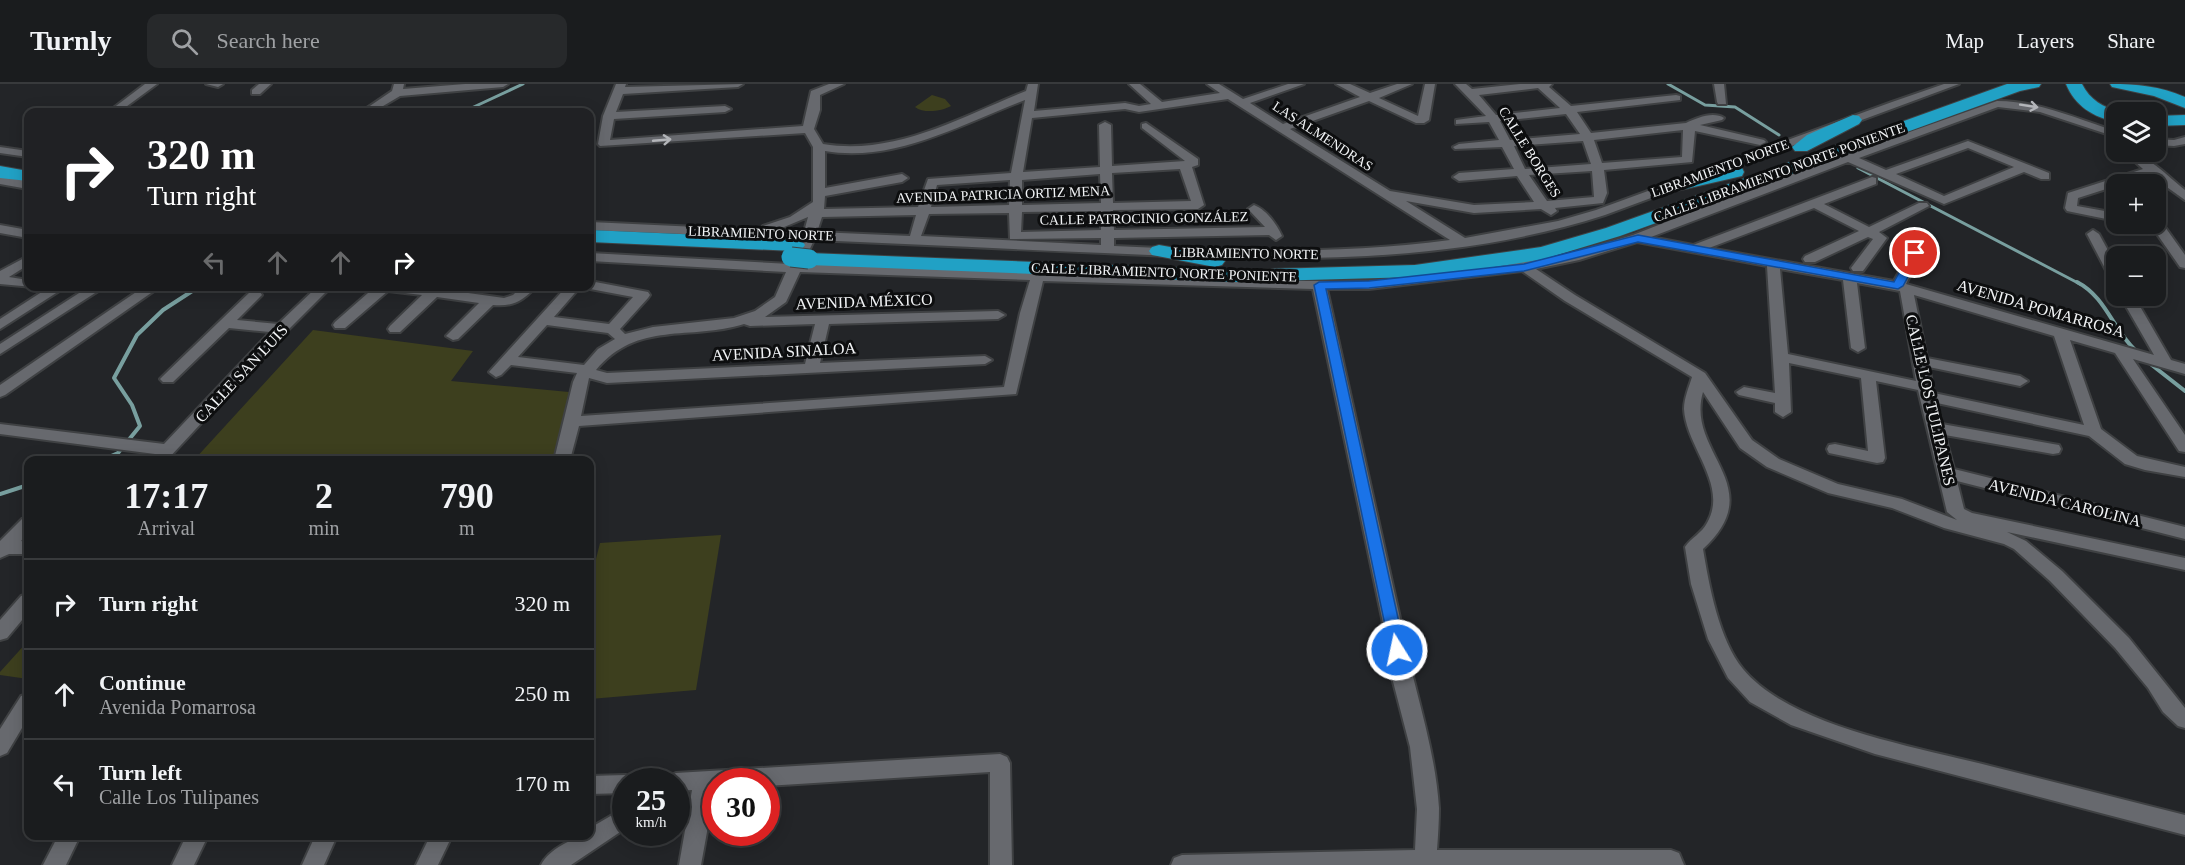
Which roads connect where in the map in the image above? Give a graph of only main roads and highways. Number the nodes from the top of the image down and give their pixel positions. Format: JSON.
{"nodes":[{"id":1,"x":1981,"y":84,"type":"edge"},
{"id":2,"x":2033,"y":84,"type":"edge"},
{"id":3,"x":2074,"y":84,"type":"edge"},
{"id":4,"x":2089,"y":84,"type":"edge"},
{"id":5,"x":2118,"y":84,"type":"edge"},
{"id":6,"x":2124,"y":84,"type":"edge"},
{"id":7,"x":2185,"y":86,"type":"edge"},
{"id":8,"x":2185,"y":103,"type":"edge"},
{"id":9,"x":2106,"y":104,"type":"edge"},
{"id":10,"x":2106,"y":112,"type":"edge"},
{"id":11,"x":1853,"y":120,"type":"road end"},
{"id":12,"x":2185,"y":120,"type":"edge"},
{"id":13,"x":2166,"y":121,"type":"edge"},
{"id":14,"x":2166,"y":127,"type":"edge"},
{"id":15,"x":2185,"y":128,"type":"edge"},
{"id":16,"x":1801,"y":147,"type":"junction"},
{"id":17,"x":0,"y":160,"type":"edge"},
{"id":18,"x":24,"y":163,"type":"edge"},
{"id":19,"x":0,"y":172,"type":"edge"},
{"id":20,"x":24,"y":175,"type":"edge"},
{"id":21,"x":1745,"y":176,"type":"junction"},
{"id":22,"x":1679,"y":187,"type":"junction"},
{"id":23,"x":1708,"y":204,"type":"junction"},
{"id":24,"x":594,"y":236,"type":"edge"},
{"id":25,"x":594,"y":248,"type":"edge"},
{"id":26,"x":802,"y":252,"type":"junction"},
{"id":27,"x":1162,"y":266,"type":"junction"},
{"id":28,"x":1237,"y":280,"type":"junction"}],
"edges":[{"from":1,"to":16,"type":"highway","name":"CALLE LIBRAMIENTO NORTE PONIENTE"},
{"from":2,"to":21,"type":"highway","name":"CALLE LIBRAMIENTO NORTE PONIENTE"},
{"from":3,"to":10,"type":"highway"},
{"from":4,"to":9,"type":"highway"},
{"from":5,"to":8,"type":"highway"},
{"from":6,"to":7,"type":"highway"},
{"from":11,"to":16,"type":"highway"},
{"from":12,"to":13,"type":"highway"},
{"from":14,"to":15,"type":"highway"},
{"from":16,"to":21,"type":"highway","name":"CALLE LIBRAMIENTO NORTE PONIENTE"},
{"from":17,"to":18,"type":"highway"},
{"from":19,"to":20,"type":"highway"},
{"from":21,"to":22,"type":"highway","name":"CALLE LIBRAMIENTO NORTE PONIENTE"},
{"from":21,"to":22,"type":"highway"},
{"from":21,"to":23,"type":"highway","name":"CALLE LIBRAMIENTO NORTE PONIENTE"},
{"from":21,"to":23,"type":"highway"},
{"from":22,"to":27,"type":"highway","name":"CALLE LIBRAMIENTO NORTE PONIENTE"},
{"from":23,"to":28,"type":"highway","name":"CALLE LIBRAMIENTO NORTE PONIENTE"},
{"from":24,"to":26,"type":"highway","name":"CALLE LIBRAMIENTO NORTE PONIENTE"},
{"from":25,"to":26,"type":"highway","name":"CALLE LIBRAMIENTO NORTE PONIENTE"},
{"from":26,"to":27,"type":"highway","name":"CALLE LIBRAMIENTO NORTE PONIENTE"},
{"from":27,"to":28,"type":"highway","name":"CALLE LIBRAMIENTO NORTE PONIENTE"},
{"from":27,"to":28,"type":"highway"}]}
